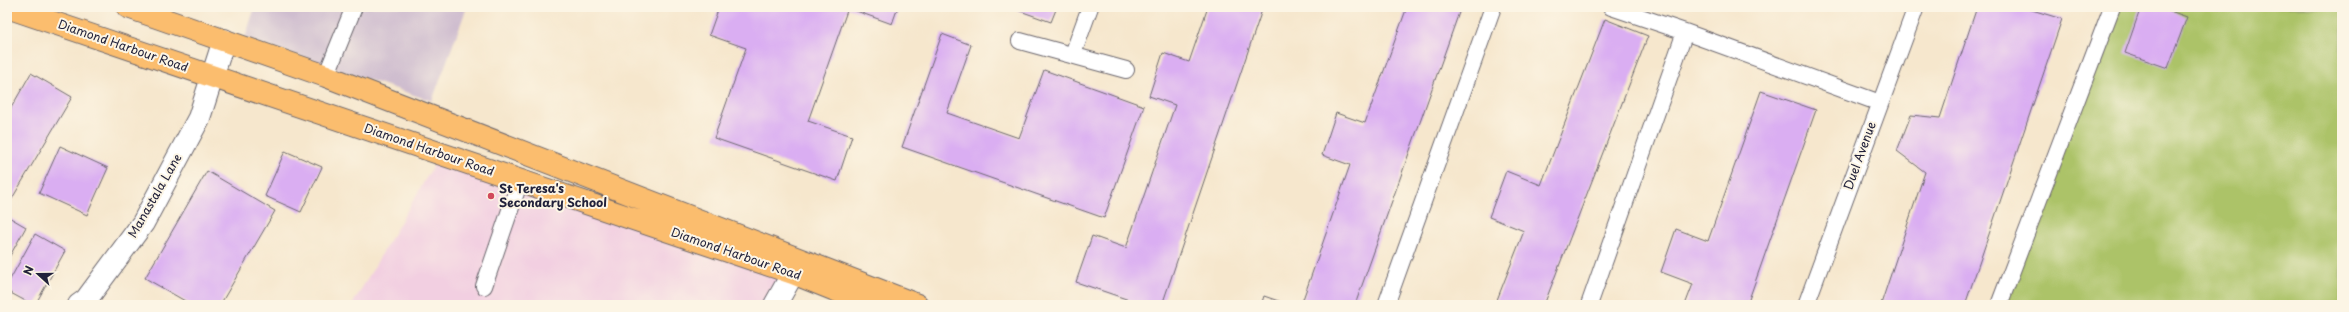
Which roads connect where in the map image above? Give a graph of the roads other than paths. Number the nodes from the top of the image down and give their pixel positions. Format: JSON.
{"nodes":[{"id":1,"x":7,"y":7,"type":"edge"},
{"id":2,"x":128,"y":7,"type":"edge"},
{"id":3,"x":354,"y":7,"type":"edge"},
{"id":4,"x":1090,"y":7,"type":"edge"},
{"id":5,"x":1493,"y":7,"type":"edge"},
{"id":6,"x":1611,"y":7,"type":"edge"},
{"id":7,"x":1916,"y":7,"type":"edge"},
{"id":8,"x":2112,"y":7,"type":"edge"},
{"id":9,"x":1686,"y":32,"type":"junction"},
{"id":10,"x":224,"y":40,"type":"junction"},
{"id":11,"x":1020,"y":41,"type":"dead end"},
{"id":12,"x":1073,"y":54,"type":"junction"},
{"id":13,"x":1126,"y":70,"type":"dead end"},
{"id":14,"x":212,"y":76,"type":"junction"},
{"id":15,"x":326,"y":76,"type":"junction"},
{"id":16,"x":1880,"y":103,"type":"junction"},
{"id":17,"x":520,"y":181,"type":"junction"},
{"id":18,"x":793,"y":273,"type":"junction"},
{"id":19,"x":484,"y":286,"type":"dead end"},
{"id":20,"x":80,"y":305,"type":"edge"},
{"id":21,"x":775,"y":305,"type":"edge"},
{"id":22,"x":872,"y":305,"type":"edge"},
{"id":23,"x":917,"y":305,"type":"edge"},
{"id":24,"x":1386,"y":305,"type":"edge"},
{"id":25,"x":1589,"y":305,"type":"edge"},
{"id":26,"x":1806,"y":305,"type":"edge"},
{"id":27,"x":1999,"y":305,"type":"edge"}],
"edges":[{"from":1,"to":14,"type":"main road","name":"Diamond Harbour Road"},
{"from":2,"to":10,"type":"main road","name":"Diamond Harbour Road"},
{"from":3,"to":15,"type":"lane"},
{"from":4,"to":12,"type":"lane"},
{"from":5,"to":24,"type":"lane"},
{"from":6,"to":9,"type":"lane"},
{"from":7,"to":16,"type":"lane","name":"Duel Avenue"},
{"from":8,"to":27,"type":"lane"},
{"from":9,"to":16,"type":"lane"},
{"from":9,"to":25,"type":"lane"},
{"from":10,"to":14,"type":"street","name":"Manastala Lane"},
{"from":10,"to":15,"type":"main road","name":"Diamond Harbour Road"},
{"from":11,"to":12,"type":"lane"},
{"from":12,"to":13,"type":"lane"},
{"from":14,"to":17,"type":"main road","name":"Diamond Harbour Road"},
{"from":14,"to":20,"type":"street","name":"Manastala Lane"},
{"from":15,"to":23,"type":"main road","name":"Diamond Harbour Road"},
{"from":16,"to":26,"type":"lane","name":"Duel Avenue"},
{"from":17,"to":18,"type":"main road","name":"Diamond Harbour Road"},
{"from":17,"to":19,"type":"lane"},
{"from":18,"to":21,"type":"street"},
{"from":18,"to":22,"type":"main road","name":"Diamond Harbour Road"}]}
